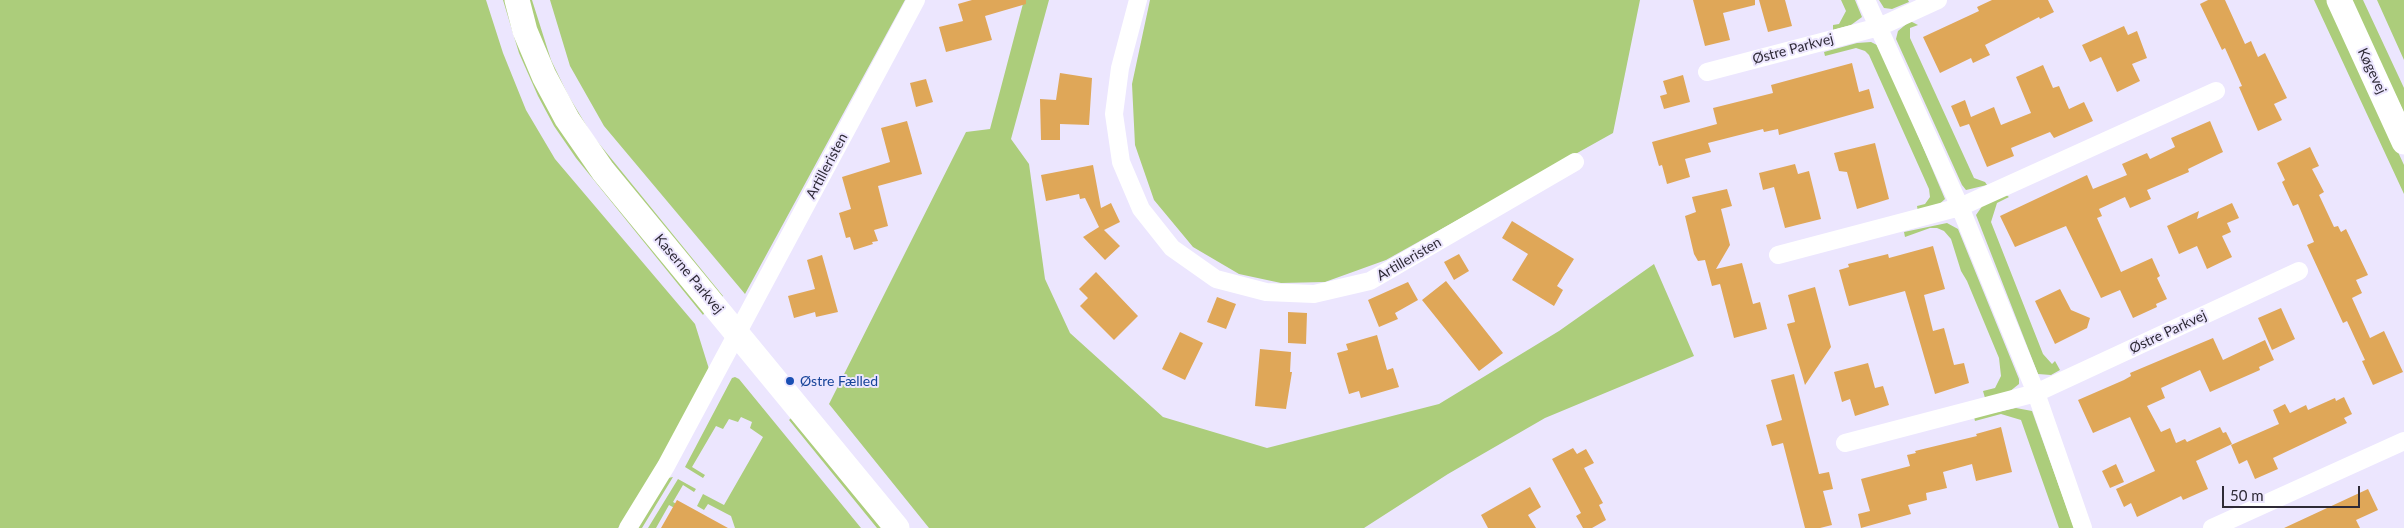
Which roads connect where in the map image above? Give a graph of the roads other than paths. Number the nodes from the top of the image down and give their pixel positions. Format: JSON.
{"nodes":[{"id":1,"x":518,"y":0,"type":"edge"},
{"id":2,"x":916,"y":0,"type":"edge"},
{"id":3,"x":1138,"y":0,"type":"edge"},
{"id":4,"x":1866,"y":0,"type":"edge"},
{"id":5,"x":1938,"y":0,"type":"edge"},
{"id":6,"x":2339,"y":0,"type":"edge"},
{"id":7,"x":1879,"y":26,"type":"junction"},
{"id":8,"x":1707,"y":72,"type":"dead end"},
{"id":9,"x":2216,"y":91,"type":"dead end"},
{"id":10,"x":2404,"y":142,"type":"edge"},
{"id":11,"x":1575,"y":162,"type":"dead end"},
{"id":12,"x":1960,"y":208,"type":"junction"},
{"id":13,"x":1778,"y":255,"type":"dead end"},
{"id":14,"x":2299,"y":271,"type":"dead end"},
{"id":15,"x":737,"y":332,"type":"junction"},
{"id":16,"x":2036,"y":393,"type":"junction"},
{"id":17,"x":2404,"y":441,"type":"edge"},
{"id":18,"x":1845,"y":443,"type":"dead end"},
{"id":19,"x":628,"y":528,"type":"edge"},
{"id":20,"x":897,"y":528,"type":"edge"},
{"id":21,"x":2083,"y":528,"type":"edge"},
{"id":22,"x":2212,"y":528,"type":"edge"}],
"edges":[{"from":1,"to":15,"type":"street","name":"Kaserne Parkvej"},
{"from":2,"to":15,"type":"street","name":"Artilleristen"},
{"from":3,"to":11,"type":"street","name":"Artilleristen"},
{"from":4,"to":7,"type":"street"},
{"from":5,"to":7,"type":"street","name":"Østre Parkvej"},
{"from":6,"to":10,"type":"street","name":"Køgevej"},
{"from":7,"to":8,"type":"street","name":"Østre Parkvej"},
{"from":7,"to":12,"type":"street"},
{"from":9,"to":12,"type":"street"},
{"from":12,"to":13,"type":"street"},
{"from":12,"to":16,"type":"street"},
{"from":14,"to":16,"type":"street","name":"Østre Parkvej"},
{"from":15,"to":19,"type":"street","name":"Artilleristen"},
{"from":15,"to":20,"type":"street","name":"Kaserne Parkvej"},
{"from":16,"to":18,"type":"street","name":"Østre Parkvej"},
{"from":16,"to":21,"type":"street"},
{"from":17,"to":22,"type":"street"}]}
